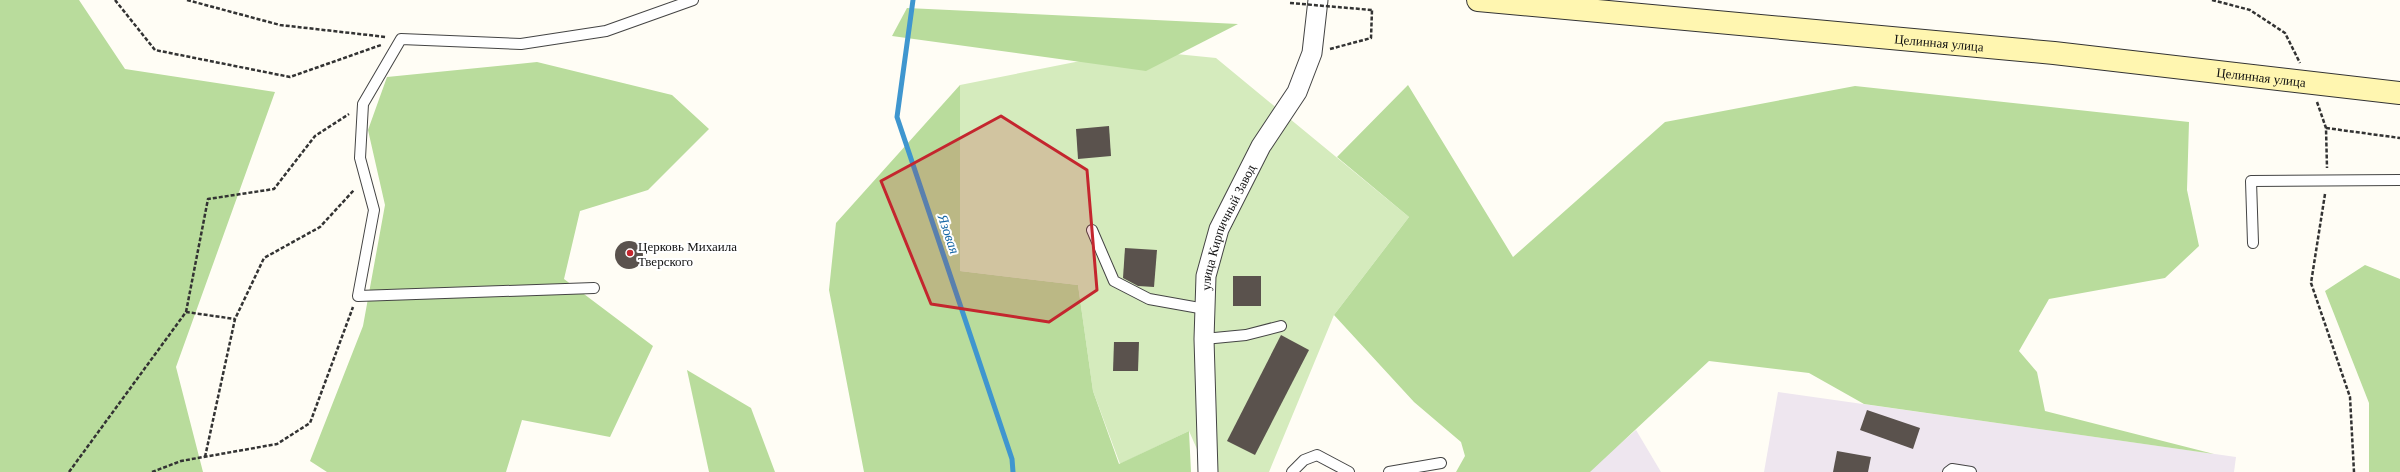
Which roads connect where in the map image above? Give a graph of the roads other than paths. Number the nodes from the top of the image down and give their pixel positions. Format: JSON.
{"nodes":[{"id":1,"x":692,"y":0,"type":"edge"},
{"id":2,"x":1318,"y":0,"type":"edge"},
{"id":3,"x":1478,"y":0,"type":"edge"},
{"id":4,"x":1533,"y":3,"type":"edge"},
{"id":5,"x":2400,"y":93,"type":"edge"},
{"id":6,"x":2400,"y":180,"type":"edge"},
{"id":7,"x":1092,"y":230,"type":"dead end"},
{"id":8,"x":2253,"y":243,"type":"dead end"},
{"id":9,"x":594,"y":288,"type":"dead end"},
{"id":10,"x":1205,"y":309,"type":"junction"},
{"id":11,"x":1281,"y":326,"type":"dead end"},
{"id":12,"x":1204,"y":339,"type":"junction"},
{"id":13,"x":1442,"y":464,"type":"dead end"},
{"id":14,"x":1208,"y":472,"type":"edge"},
{"id":15,"x":1292,"y":472,"type":"edge"},
{"id":16,"x":1349,"y":472,"type":"edge"},
{"id":17,"x":1389,"y":472,"type":"edge"},
{"id":18,"x":1948,"y":472,"type":"edge"},
{"id":19,"x":1971,"y":472,"type":"edge"}],
"edges":[{"from":1,"to":9,"type":"lane"},
{"from":2,"to":10,"type":"street","name":"улица Кирпичный Завод"},
{"from":3,"to":4,"type":"main road","name":"Целинная улица"},
{"from":4,"to":5,"type":"main road","name":"Целинная улица"},
{"from":6,"to":8,"type":"lane"},
{"from":7,"to":10,"type":"lane"},
{"from":10,"to":12,"type":"street","name":"улица Кирпичный Завод"},
{"from":11,"to":12,"type":"lane"},
{"from":12,"to":14,"type":"street","name":"улица Кирпичный Завод"},
{"from":13,"to":17,"type":"lane"},
{"from":15,"to":16,"type":"lane"},
{"from":18,"to":19,"type":"lane"}]}
